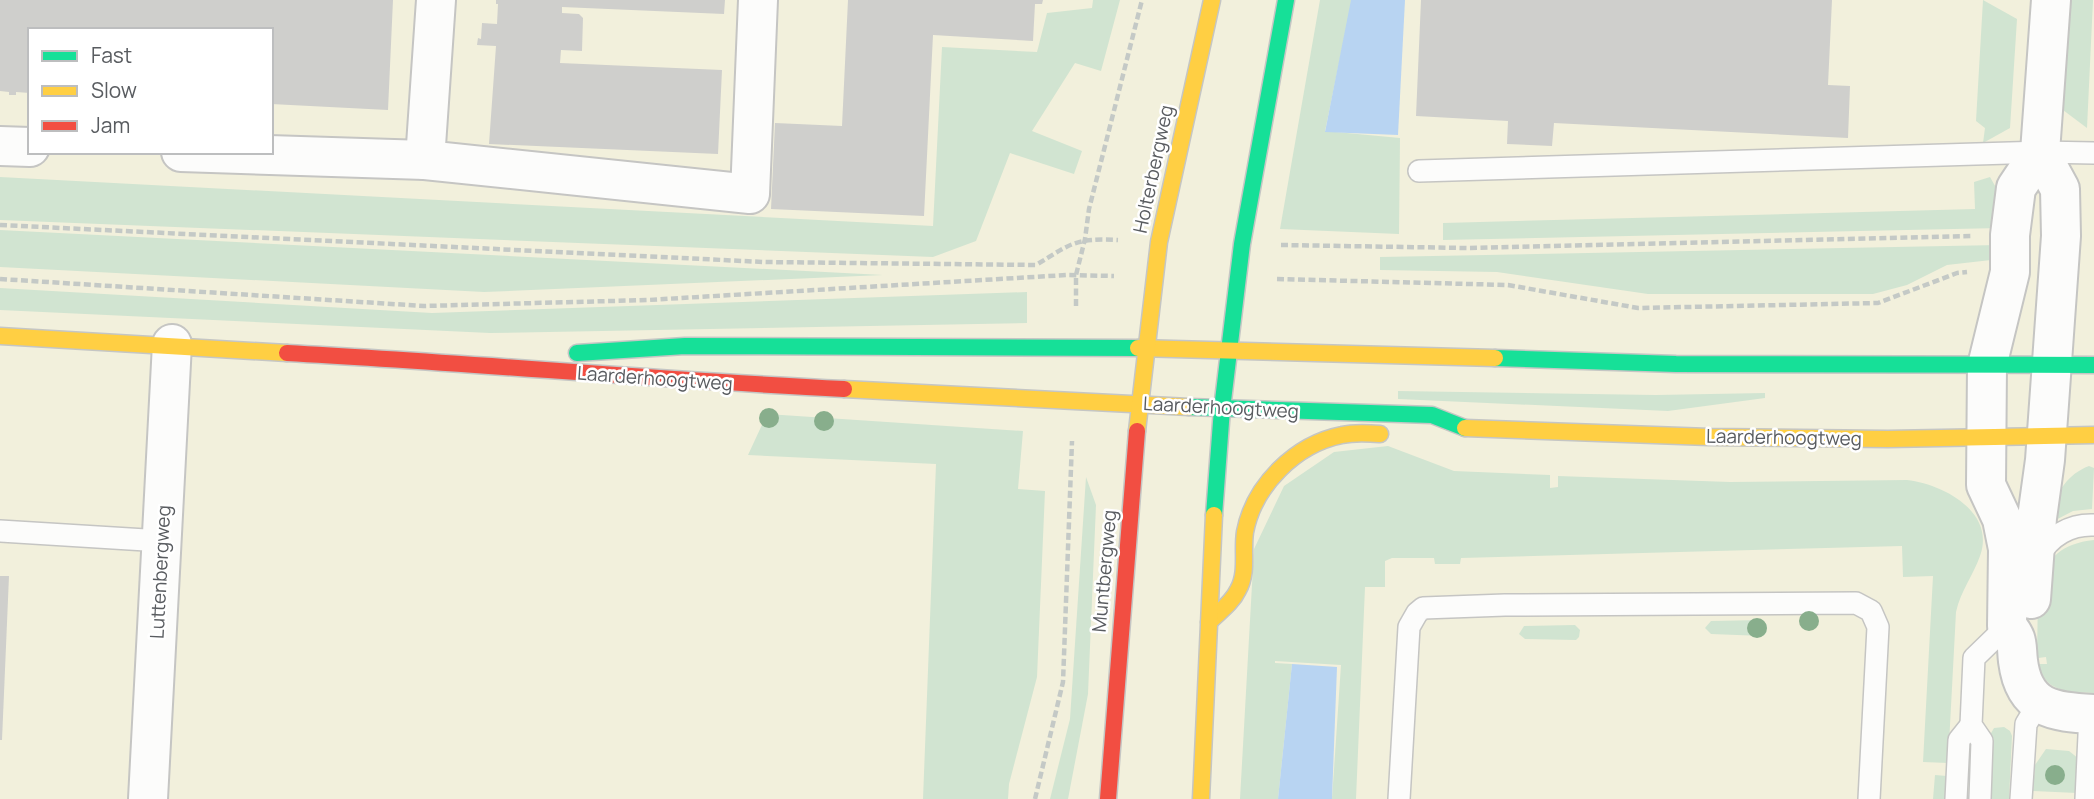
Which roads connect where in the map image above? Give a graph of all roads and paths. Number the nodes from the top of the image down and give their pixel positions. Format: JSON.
{"nodes":[{"id":1,"x":436,"y":0,"type":"edge"},
{"id":2,"x":758,"y":0,"type":"edge"},
{"id":3,"x":1142,"y":0,"type":"edge"},
{"id":4,"x":1212,"y":0,"type":"edge"},
{"id":5,"x":1286,"y":0,"type":"edge"},
{"id":6,"x":2051,"y":0,"type":"edge"},
{"id":7,"x":0,"y":146,"type":"edge"},
{"id":8,"x":28,"y":147,"type":"edge"},
{"id":9,"x":2039,"y":152,"type":"junction"},
{"id":10,"x":2094,"y":153,"type":"edge"},
{"id":11,"x":242,"y":154,"type":"edge"},
{"id":12,"x":425,"y":160,"type":"junction"},
{"id":13,"x":1419,"y":171,"type":"dead end"},
{"id":14,"x":0,"y":225,"type":"edge"},
{"id":15,"x":1085,"y":239,"type":"junction"},
{"id":16,"x":1159,"y":242,"type":"junction"},
{"id":17,"x":1242,"y":244,"type":"junction"},
{"id":18,"x":2010,"y":254,"type":"junction"},
{"id":19,"x":0,"y":279,"type":"edge"},
{"id":20,"x":1238,"y":279,"type":"junction"},
{"id":21,"x":0,"y":336,"type":"edge"},
{"id":22,"x":172,"y":344,"type":"junction"},
{"id":23,"x":1147,"y":348,"type":"junction"},
{"id":24,"x":1231,"y":349,"type":"junction"},
{"id":25,"x":453,"y":362,"type":"junction"},
{"id":26,"x":2094,"y":365,"type":"edge"},
{"id":27,"x":1987,"y":366,"type":"junction"},
{"id":28,"x":2051,"y":366,"type":"junction"},
{"id":29,"x":1139,"y":403,"type":"junction"},
{"id":30,"x":1222,"y":409,"type":"junction"},
{"id":31,"x":1460,"y":428,"type":"junction"},
{"id":32,"x":1441,"y":433,"type":"dead end"},
{"id":33,"x":1396,"y":434,"type":"dead end"},
{"id":34,"x":2047,"y":435,"type":"junction"},
{"id":35,"x":2094,"y":435,"type":"edge"},
{"id":36,"x":1987,"y":437,"type":"junction"},
{"id":37,"x":1070,"y":472,"type":"dead end"},
{"id":38,"x":2094,"y":525,"type":"edge"},
{"id":39,"x":0,"y":531,"type":"edge"},
{"id":40,"x":162,"y":541,"type":"junction"},
{"id":41,"x":2034,"y":565,"type":"junction"},
{"id":42,"x":1209,"y":622,"type":"junction"},
{"id":43,"x":2012,"y":632,"type":"junction"},
{"id":44,"x":2038,"y":704,"type":"junction"},
{"id":45,"x":2092,"y":714,"type":"edge"},
{"id":46,"x":1971,"y":725,"type":"junction"},
{"id":47,"x":148,"y":799,"type":"edge"},
{"id":48,"x":1035,"y":799,"type":"edge"},
{"id":49,"x":1108,"y":799,"type":"edge"},
{"id":50,"x":1200,"y":799,"type":"edge"},
{"id":51,"x":1399,"y":799,"type":"edge"},
{"id":52,"x":1869,"y":799,"type":"edge"},
{"id":53,"x":1956,"y":799,"type":"edge"},
{"id":54,"x":1980,"y":799,"type":"edge"},
{"id":55,"x":2021,"y":799,"type":"edge"},
{"id":56,"x":2086,"y":799,"type":"edge"}],
"edges":[{"from":1,"to":12,"type":"street"},
{"from":2,"to":12,"type":"street"},
{"from":3,"to":15,"type":"path"},
{"from":4,"to":16,"type":"street","name":"Holterbergweg"},
{"from":5,"to":17,"type":"street"},
{"from":6,"to":9,"type":"street"},
{"from":7,"to":8,"type":"street"},
{"from":9,"to":10,"type":"lane"},
{"from":9,"to":13,"type":"lane"},
{"from":9,"to":18,"type":"street"},
{"from":9,"to":28,"type":"street"},
{"from":11,"to":12,"type":"street"},
{"from":14,"to":15,"type":"path"},
{"from":15,"to":16,"type":"path"},
{"from":15,"to":19,"type":"path"},
{"from":16,"to":23,"type":"street","name":"Holterbergweg"},
{"from":17,"to":18,"type":"path"},
{"from":17,"to":20,"type":"street"},
{"from":18,"to":20,"type":"path"},
{"from":18,"to":27,"type":"street"},
{"from":20,"to":24,"type":"street"},
{"from":21,"to":22,"type":"street","name":"Laarderhoogtweg"},
{"from":22,"to":25,"type":"street","name":"Laarderhoogtweg"},
{"from":22,"to":40,"type":"street","name":"Luttenbergweg"},
{"from":23,"to":24,"type":"street","name":"Laarderhoogtweg"},
{"from":23,"to":25,"type":"street","name":"Laarderhoogtweg"},
{"from":23,"to":29,"type":"street","name":"Muntbergweg"},
{"from":24,"to":27,"type":"street","name":"Laarderhoogtweg"},
{"from":24,"to":30,"type":"street"},
{"from":25,"to":29,"type":"street","name":"Laarderhoogtweg"},
{"from":26,"to":28,"type":"street","name":"Laarderhoogtweg"},
{"from":27,"to":28,"type":"street","name":"Laarderhoogtweg"},
{"from":27,"to":36,"type":"street"},
{"from":28,"to":34,"type":"street"},
{"from":29,"to":30,"type":"street","name":"Laarderhoogtweg"},
{"from":29,"to":49,"type":"street","name":"Muntbergweg"},
{"from":30,"to":31,"type":"street","name":"Laarderhoogtweg"},
{"from":30,"to":42,"type":"street"},
{"from":31,"to":32,"type":"street"},
{"from":31,"to":36,"type":"street","name":"Laarderhoogtweg"},
{"from":33,"to":42,"type":"street"},
{"from":34,"to":35,"type":"street","name":"Laarderhoogtweg"},
{"from":34,"to":36,"type":"street","name":"Laarderhoogtweg"},
{"from":34,"to":41,"type":"street"},
{"from":36,"to":43,"type":"street"},
{"from":37,"to":48,"type":"path"},
{"from":38,"to":41,"type":"lane"},
{"from":39,"to":40,"type":"lane"},
{"from":40,"to":47,"type":"street","name":"Luttenbergweg"},
{"from":41,"to":43,"type":"street"},
{"from":42,"to":50,"type":"street"},
{"from":43,"to":44,"type":"street"},
{"from":43,"to":46,"type":"lane"},
{"from":44,"to":45,"type":"street"},
{"from":44,"to":55,"type":"lane"},
{"from":45,"to":56,"type":"lane"},
{"from":46,"to":53,"type":"lane"},
{"from":46,"to":54,"type":"lane"},
{"from":51,"to":52,"type":"lane"}]}
